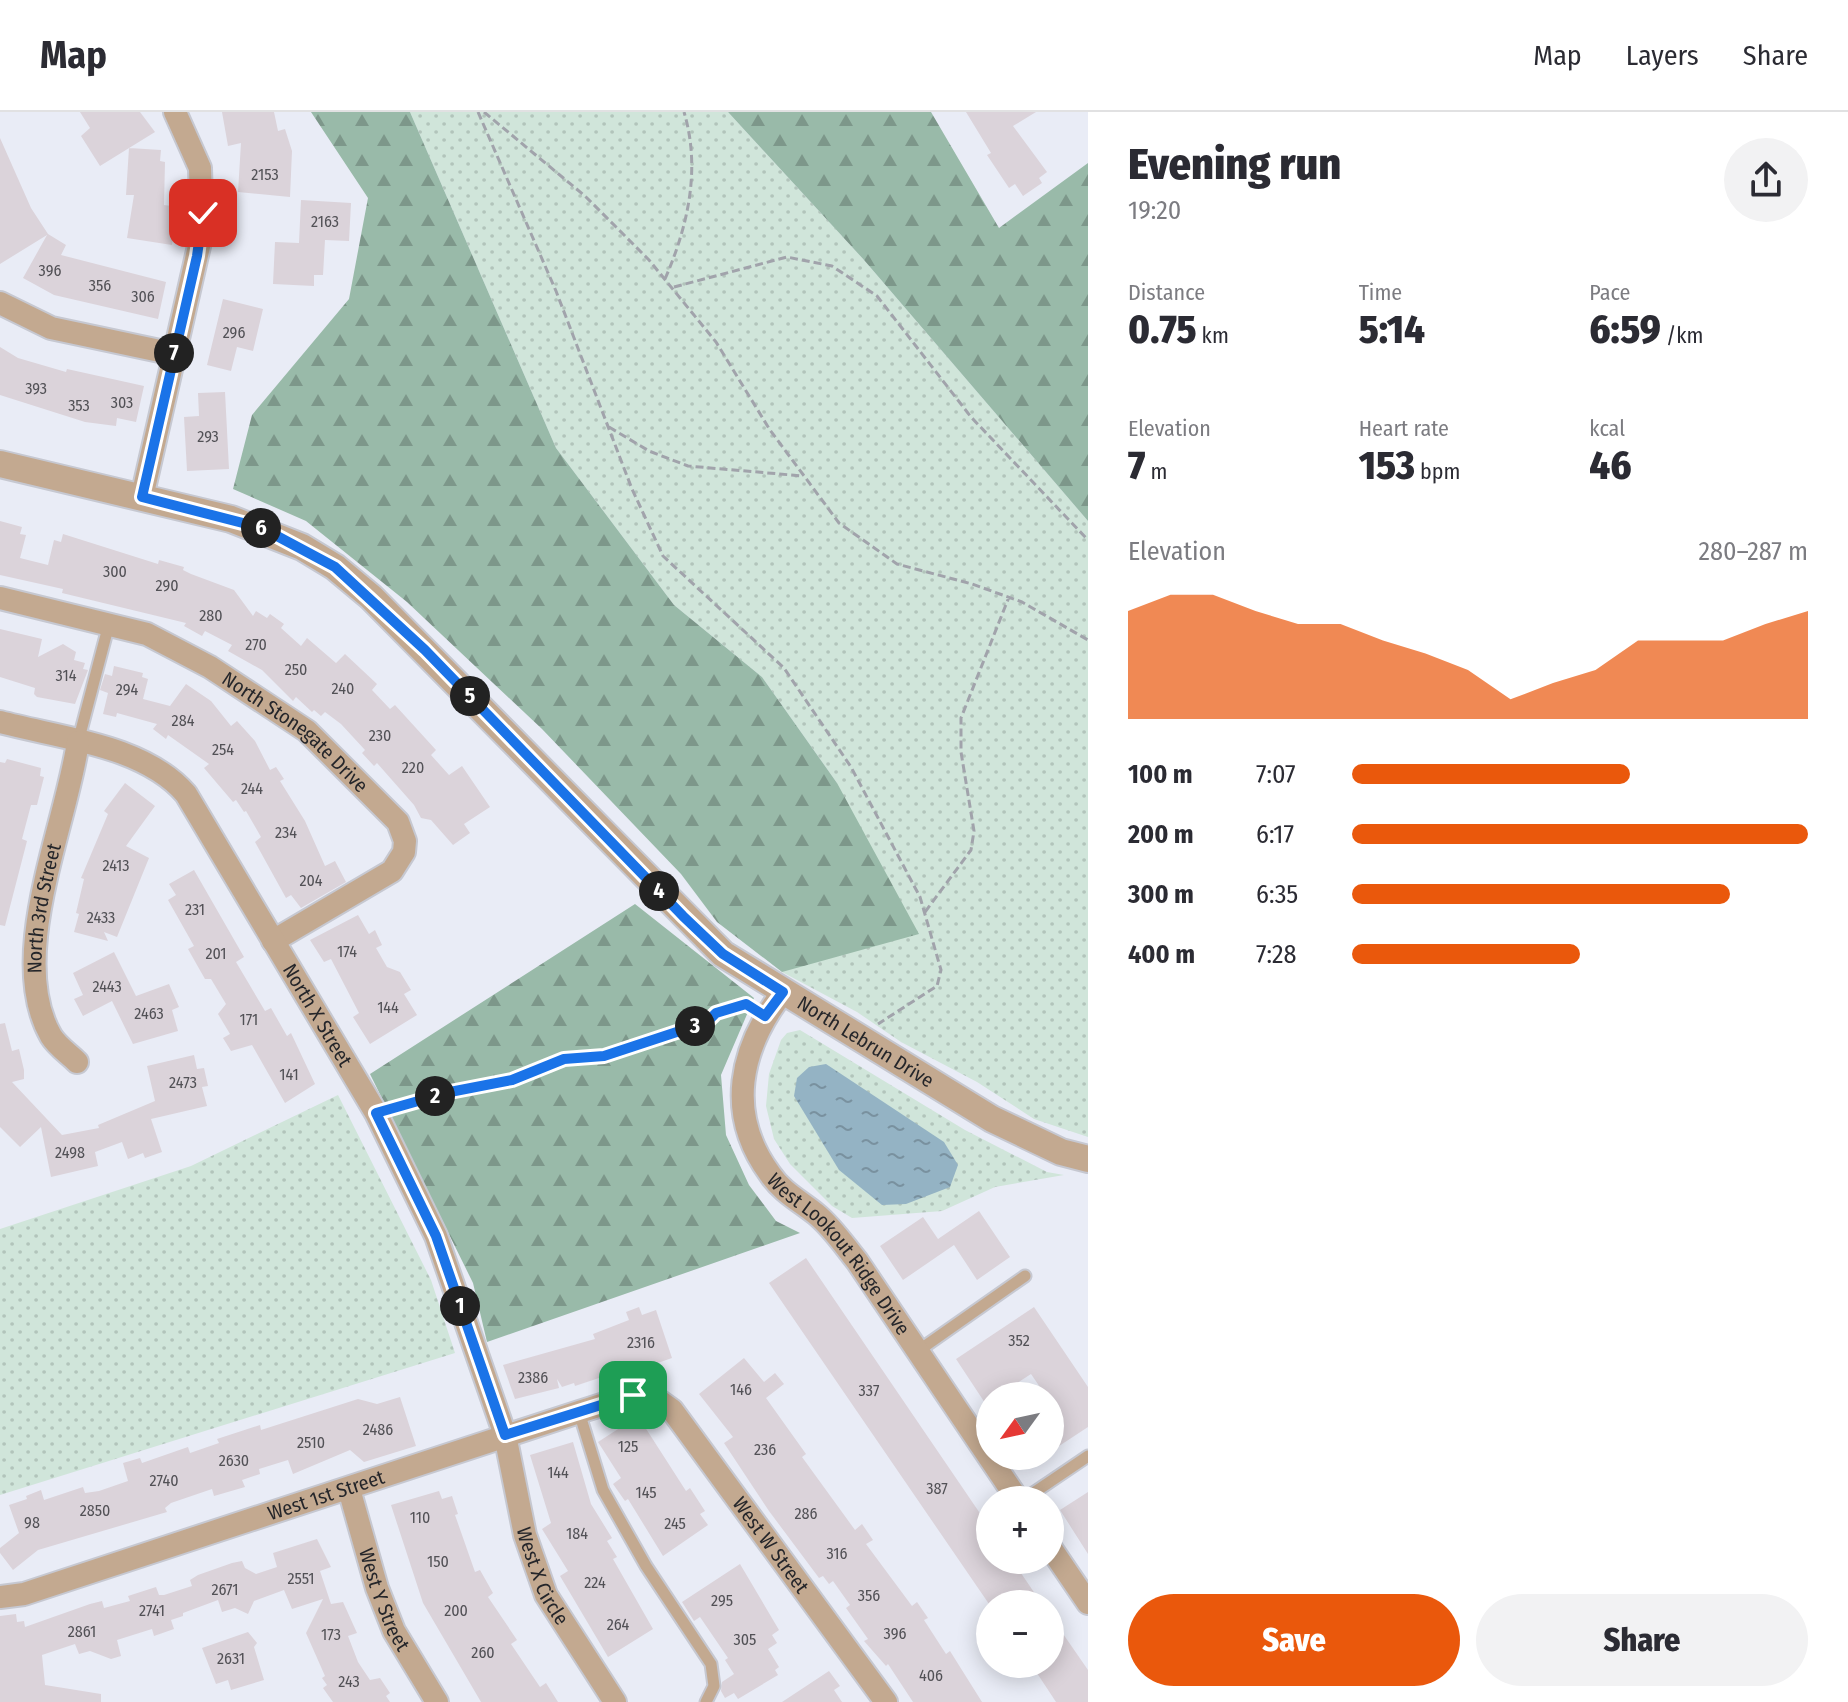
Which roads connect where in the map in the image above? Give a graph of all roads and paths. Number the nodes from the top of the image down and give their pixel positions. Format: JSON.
{"nodes":[{"id":1,"x":175,"y":112,"type":"edge"},
{"id":2,"x":478,"y":112,"type":"edge"},
{"id":3,"x":484,"y":112,"type":"edge"},
{"id":4,"x":684,"y":112,"type":"edge"},
{"id":5,"x":665,"y":279,"type":"junction"},
{"id":6,"x":673,"y":288,"type":"junction"},
{"id":7,"x":0,"y":303,"type":"edge"},
{"id":8,"x":174,"y":354,"type":"junction"},
{"id":9,"x":609,"y":427,"type":"junction"},
{"id":10,"x":0,"y":464,"type":"edge"},
{"id":11,"x":803,"y":476,"type":"junction"},
{"id":12,"x":142,"y":497,"type":"junction"},
{"id":13,"x":1088,"y":540,"type":"edge"},
{"id":14,"x":1009,"y":597,"type":"junction"},
{"id":15,"x":0,"y":598,"type":"edge"},
{"id":16,"x":110,"y":623,"type":"junction"},
{"id":17,"x":1088,"y":640,"type":"edge"},
{"id":18,"x":0,"y":722,"type":"edge"},
{"id":19,"x":78,"y":742,"type":"junction"},
{"id":20,"x":925,"y":912,"type":"junction"},
{"id":21,"x":273,"y":941,"type":"junction"},
{"id":22,"x":783,"y":992,"type":"junction"},
{"id":23,"x":765,"y":1016,"type":"junction"},
{"id":24,"x":861,"y":1039,"type":"junction"},
{"id":25,"x":77,"y":1062,"type":"dead end"},
{"id":26,"x":376,"y":1113,"type":"junction"},
{"id":27,"x":1088,"y":1159,"type":"edge"},
{"id":28,"x":1025,"y":1276,"type":"dead end"},
{"id":29,"x":918,"y":1351,"type":"junction"},
{"id":30,"x":651,"y":1395,"type":"joint"},
{"id":31,"x":579,"y":1412,"type":"junction"},
{"id":32,"x":505,"y":1435,"type":"junction"},
{"id":33,"x":1088,"y":1456,"type":"edge"},
{"id":34,"x":1011,"y":1486,"type":"edge"},
{"id":35,"x":1042,"y":1486,"type":"edge"},
{"id":36,"x":349,"y":1489,"type":"junction"},
{"id":37,"x":1064,"y":1568,"type":"edge"},
{"id":38,"x":0,"y":1597,"type":"edge"},
{"id":39,"x":1088,"y":1603,"type":"edge"},
{"id":40,"x":437,"y":1702,"type":"edge"},
{"id":41,"x":615,"y":1702,"type":"edge"},
{"id":42,"x":706,"y":1702,"type":"edge"},
{"id":43,"x":886,"y":1702,"type":"edge"}],
"edges":[{"from":1,"to":8,"type":"street"},
{"from":2,"to":9,"type":"path"},
{"from":3,"to":5,"type":"path"},
{"from":4,"to":5,"type":"path"},
{"from":5,"to":6,"type":"path"},
{"from":6,"to":11,"type":"path"},
{"from":6,"to":13,"type":"path"},
{"from":7,"to":8,"type":"street"},
{"from":8,"to":12,"type":"street"},
{"from":9,"to":11,"type":"path"},
{"from":9,"to":20,"type":"path"},
{"from":10,"to":12,"type":"street","name":"North Lebrun Drive"},
{"from":11,"to":14,"type":"path"},
{"from":12,"to":22,"type":"street","name":"North Lebrun Drive"},
{"from":14,"to":17,"type":"path"},
{"from":14,"to":20,"type":"path"},
{"from":15,"to":16,"type":"street","name":"North Stonegate Drive"},
{"from":16,"to":19,"type":"lane"},
{"from":16,"to":21,"type":"street","name":"North Stonegate Drive"},
{"from":18,"to":19,"type":"street","name":"North X Street"},
{"from":19,"to":21,"type":"street","name":"North X Street"},
{"from":19,"to":25,"type":"street","name":"North 3rd Street"},
{"from":20,"to":24,"type":"path"},
{"from":21,"to":26,"type":"street","name":"North X Street"},
{"from":22,"to":23,"type":"street","name":"West Lookout Ridge Drive"},
{"from":22,"to":24,"type":"street","name":"North Lebrun Drive"},
{"from":23,"to":26,"type":"path"},
{"from":23,"to":29,"type":"street","name":"West Lookout Ridge Drive"},
{"from":24,"to":27,"type":"street","name":"North Lebrun Drive"},
{"from":26,"to":32,"type":"street","name":"North X Street"},
{"from":28,"to":29,"type":"lane"},
{"from":29,"to":34,"type":"street","name":"West Lookout Ridge Drive"},
{"from":30,"to":31,"type":"street","name":"West 1st Street"},
{"from":30,"to":43,"type":"street","name":"West W Street"},
{"from":31,"to":32,"type":"street","name":"West 1st Street"},
{"from":31,"to":42,"type":"lane"},
{"from":32,"to":36,"type":"street","name":"West 1st Street"},
{"from":32,"to":41,"type":"street","name":"West X Circle"},
{"from":33,"to":35,"type":"lane"},
{"from":36,"to":38,"type":"street","name":"West 1st Street"},
{"from":36,"to":40,"type":"street","name":"West Y Street"},
{"from":37,"to":39,"type":"street"}]}
